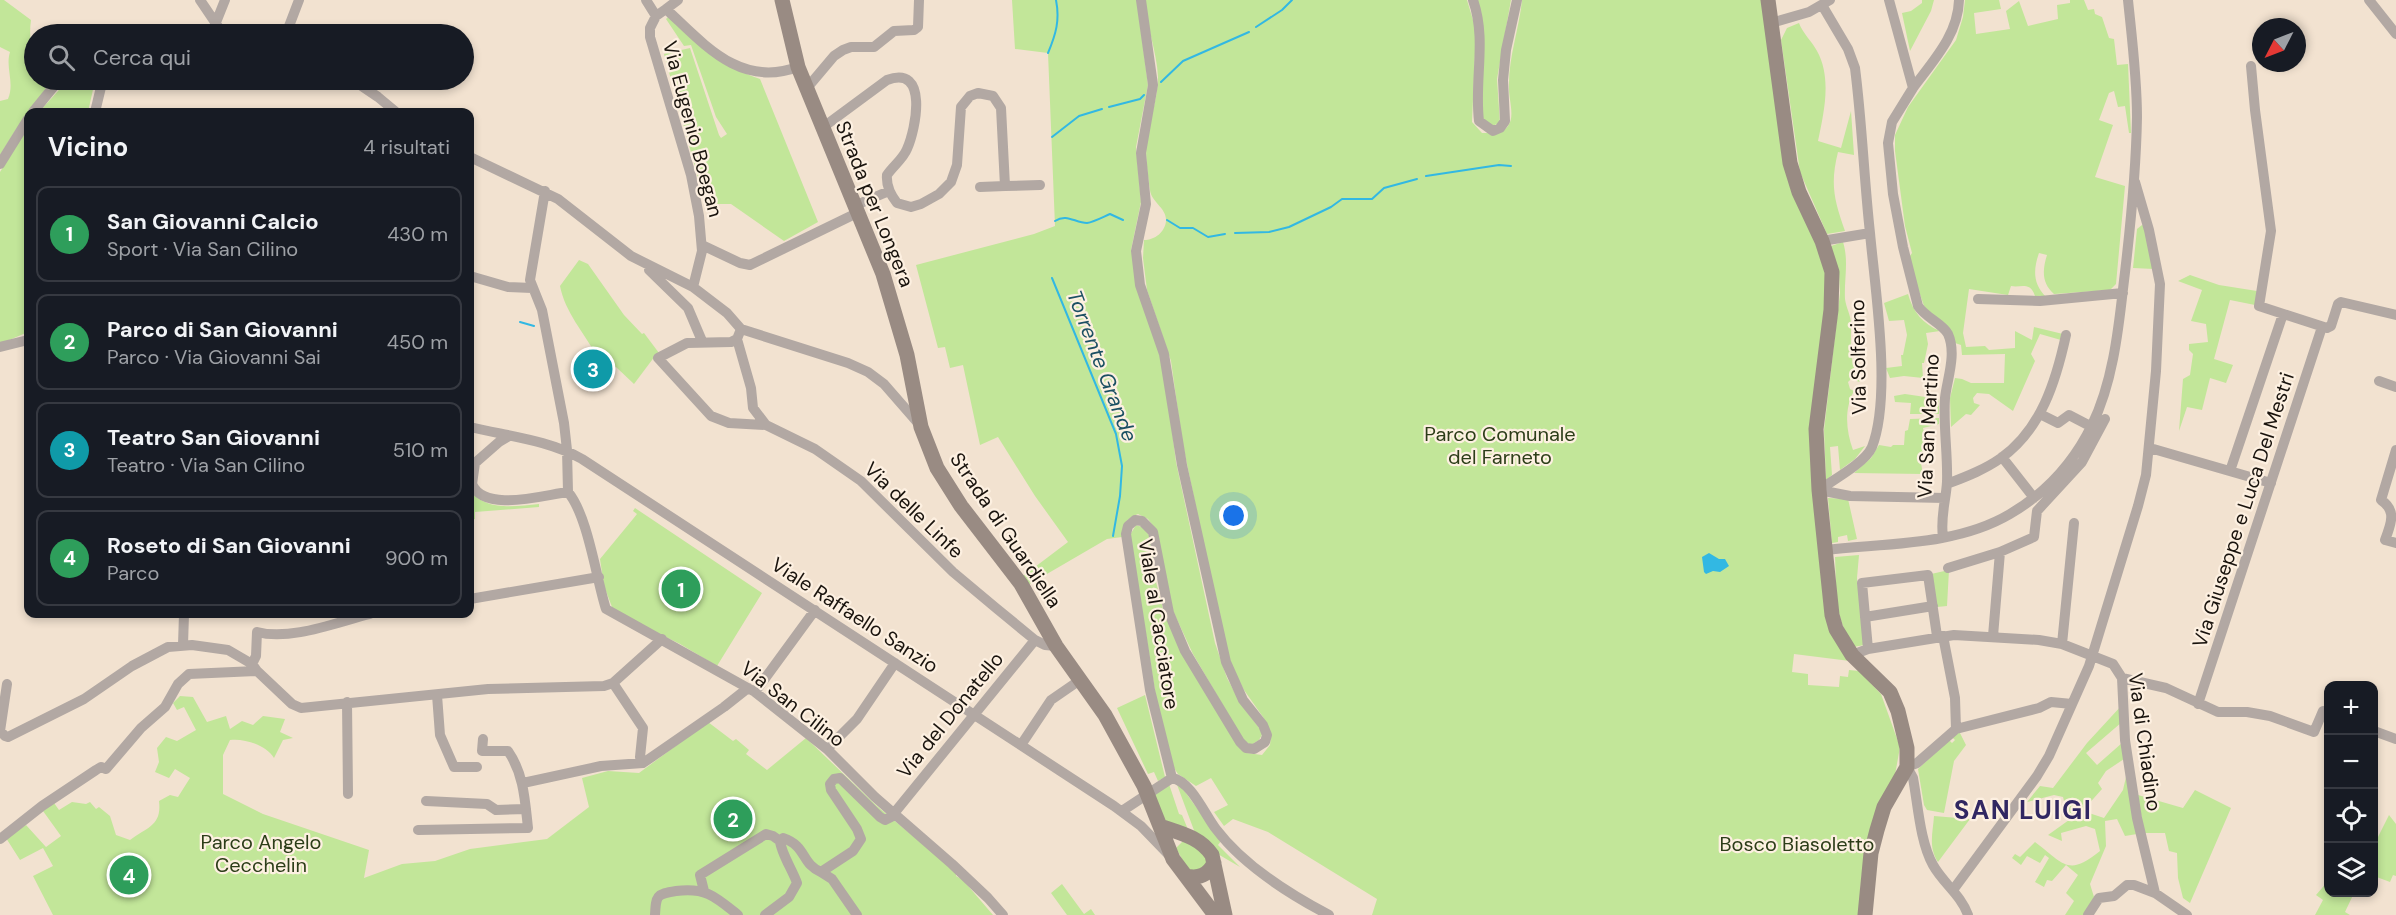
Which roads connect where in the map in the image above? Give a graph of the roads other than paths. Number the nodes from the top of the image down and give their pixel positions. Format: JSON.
{"nodes":[{"id":1,"x":200,"y":0,"type":"edge"},
{"id":2,"x":225,"y":0,"type":"edge"},
{"id":3,"x":299,"y":0,"type":"edge"},
{"id":4,"x":646,"y":0,"type":"edge"},
{"id":5,"x":678,"y":0,"type":"edge"},
{"id":6,"x":782,"y":0,"type":"edge"},
{"id":7,"x":918,"y":0,"type":"edge"},
{"id":8,"x":1141,"y":0,"type":"edge"},
{"id":9,"x":1473,"y":0,"type":"edge"},
{"id":10,"x":1517,"y":0,"type":"edge"},
{"id":11,"x":1768,"y":0,"type":"edge"},
{"id":12,"x":1889,"y":0,"type":"edge"},
{"id":13,"x":1959,"y":0,"type":"edge"},
{"id":14,"x":2128,"y":0,"type":"edge"},
{"id":15,"x":2369,"y":0,"type":"edge"},
{"id":16,"x":1826,"y":3,"type":"edge"},
{"id":17,"x":666,"y":9,"type":"junction"},
{"id":18,"x":656,"y":16,"type":"junction"},
{"id":19,"x":1771,"y":23,"type":"junction"},
{"id":20,"x":214,"y":24,"type":"edge"},
{"id":21,"x":215,"y":24,"type":"edge"},
{"id":22,"x":290,"y":24,"type":"edge"},
{"id":23,"x":2396,"y":34,"type":"edge"},
{"id":24,"x":2251,"y":66,"type":"dead end"},
{"id":25,"x":798,"y":67,"type":"junction"},
{"id":26,"x":807,"y":88,"type":"junction"},
{"id":27,"x":1913,"y":88,"type":"junction"},
{"id":28,"x":51,"y":90,"type":"edge"},
{"id":29,"x":100,"y":90,"type":"edge"},
{"id":30,"x":368,"y":90,"type":"edge"},
{"id":31,"x":36,"y":108,"type":"edge"},
{"id":32,"x":96,"y":108,"type":"edge"},
{"id":33,"x":391,"y":108,"type":"edge"},
{"id":34,"x":24,"y":125,"type":"edge"},
{"id":35,"x":822,"y":128,"type":"junction"},
{"id":36,"x":474,"y":159,"type":"edge"},
{"id":37,"x":0,"y":164,"type":"edge"},
{"id":38,"x":2135,"y":182,"type":"junction"},
{"id":39,"x":1040,"y":185,"type":"dead end"},
{"id":40,"x":1005,"y":186,"type":"junction"},
{"id":41,"x":980,"y":187,"type":"dead end"},
{"id":42,"x":545,"y":191,"type":"junction"},
{"id":43,"x":889,"y":191,"type":"junction"},
{"id":44,"x":855,"y":210,"type":"junction"},
{"id":45,"x":1870,"y":233,"type":"junction"},
{"id":46,"x":1822,"y":241,"type":"junction"},
{"id":47,"x":702,"y":245,"type":"junction"},
{"id":48,"x":640,"y":262,"type":"junction"},
{"id":49,"x":474,"y":277,"type":"edge"},
{"id":50,"x":693,"y":287,"type":"junction"},
{"id":51,"x":532,"y":288,"type":"junction"},
{"id":52,"x":2123,"y":293,"type":"junction"},
{"id":53,"x":1978,"y":299,"type":"dead end"},
{"id":54,"x":2283,"y":314,"type":"junction"},
{"id":55,"x":2396,"y":315,"type":"edge"},
{"id":56,"x":2322,"y":327,"type":"junction"},
{"id":57,"x":739,"y":334,"type":"junction"},
{"id":58,"x":2066,"y":335,"type":"dead end"},
{"id":59,"x":24,"y":341,"type":"edge"},
{"id":60,"x":702,"y":341,"type":"junction"},
{"id":61,"x":0,"y":347,"type":"edge"},
{"id":62,"x":2379,"y":381,"type":"dead end"},
{"id":63,"x":2396,"y":387,"type":"edge"},
{"id":64,"x":2040,"y":414,"type":"junction"},
{"id":65,"x":2105,"y":419,"type":"dead end"},
{"id":66,"x":766,"y":425,"type":"junction"},
{"id":67,"x":921,"y":427,"type":"junction"},
{"id":68,"x":2092,"y":427,"type":"junction"},
{"id":69,"x":474,"y":428,"type":"edge"},
{"id":70,"x":509,"y":436,"type":"junction"},
{"id":71,"x":2150,"y":448,"type":"junction"},
{"id":72,"x":567,"y":450,"type":"junction"},
{"id":73,"x":2396,"y":450,"type":"edge"},
{"id":74,"x":2002,"y":458,"type":"junction"},
{"id":75,"x":474,"y":466,"type":"edge"},
{"id":76,"x":2230,"y":471,"type":"junction"},
{"id":77,"x":2271,"y":483,"type":"junction"},
{"id":78,"x":1947,"y":484,"type":"junction"},
{"id":79,"x":474,"y":487,"type":"edge"},
{"id":80,"x":1819,"y":490,"type":"junction"},
{"id":81,"x":568,"y":492,"type":"junction"},
{"id":82,"x":1945,"y":498,"type":"junction"},
{"id":83,"x":2034,"y":498,"type":"junction"},
{"id":84,"x":2073,"y":523,"type":"dead end"},
{"id":85,"x":1942,"y":537,"type":"junction"},
{"id":86,"x":2396,"y":543,"type":"edge"},
{"id":87,"x":1825,"y":550,"type":"junction"},
{"id":88,"x":2000,"y":552,"type":"junction"},
{"id":89,"x":1948,"y":568,"type":"dead end"},
{"id":90,"x":599,"y":577,"type":"junction"},
{"id":91,"x":474,"y":597,"type":"edge"},
{"id":92,"x":1934,"y":606,"type":"junction"},
{"id":93,"x":815,"y":610,"type":"junction"},
{"id":94,"x":1865,"y":617,"type":"junction"},
{"id":95,"x":184,"y":618,"type":"edge"},
{"id":96,"x":354,"y":618,"type":"edge"},
{"id":97,"x":1940,"y":636,"type":"junction"},
{"id":98,"x":1993,"y":636,"type":"junction"},
{"id":99,"x":662,"y":639,"type":"junction"},
{"id":100,"x":1035,"y":640,"type":"junction"},
{"id":101,"x":2062,"y":644,"type":"junction"},
{"id":102,"x":183,"y":645,"type":"junction"},
{"id":103,"x":1056,"y":646,"type":"junction"},
{"id":104,"x":1868,"y":649,"type":"junction"},
{"id":105,"x":1852,"y":655,"type":"junction"},
{"id":106,"x":2093,"y":655,"type":"junction"},
{"id":107,"x":896,"y":663,"type":"junction"},
{"id":108,"x":254,"y":668,"type":"junction"},
{"id":109,"x":2122,"y":678,"type":"junction"},
{"id":110,"x":1080,"y":680,"type":"junction"},
{"id":111,"x":613,"y":683,"type":"junction"},
{"id":112,"x":7,"y":684,"type":"dead end"},
{"id":113,"x":751,"y":690,"type":"junction"},
{"id":114,"x":438,"y":695,"type":"junction"},
{"id":115,"x":347,"y":702,"type":"junction"},
{"id":116,"x":2072,"y":704,"type":"junction"},
{"id":117,"x":2198,"y":704,"type":"junction"},
{"id":118,"x":2324,"y":711,"type":"edge"},
{"id":119,"x":974,"y":714,"type":"junction"},
{"id":120,"x":1956,"y":729,"type":"junction"},
{"id":121,"x":2378,"y":732,"type":"edge"},
{"id":122,"x":483,"y":739,"type":"dead end"},
{"id":123,"x":2396,"y":739,"type":"edge"},
{"id":124,"x":1021,"y":745,"type":"junction"},
{"id":125,"x":827,"y":749,"type":"junction"},
{"id":126,"x":643,"y":763,"type":"junction"},
{"id":127,"x":477,"y":767,"type":"dead end"},
{"id":128,"x":1907,"y":767,"type":"junction"},
{"id":129,"x":1172,"y":778,"type":"junction"},
{"id":130,"x":523,"y":783,"type":"junction"},
{"id":131,"x":348,"y":794,"type":"dead end"},
{"id":132,"x":1147,"y":794,"type":"junction"},
{"id":133,"x":426,"y":801,"type":"dead end"},
{"id":134,"x":526,"y":809,"type":"junction"},
{"id":135,"x":1122,"y":811,"type":"junction"},
{"id":136,"x":894,"y":813,"type":"junction"},
{"id":137,"x":1160,"y":826,"type":"junction"},
{"id":138,"x":418,"y":830,"type":"dead end"},
{"id":139,"x":1188,"y":836,"type":"junction"},
{"id":140,"x":0,"y":839,"type":"edge"},
{"id":141,"x":780,"y":841,"type":"junction"},
{"id":142,"x":1173,"y":859,"type":"junction"},
{"id":143,"x":1214,"y":862,"type":"junction"},
{"id":144,"x":821,"y":872,"type":"junction"},
{"id":145,"x":1186,"y":876,"type":"junction"},
{"id":146,"x":1220,"y":883,"type":"junction"},
{"id":147,"x":1953,"y":890,"type":"junction"},
{"id":148,"x":704,"y":891,"type":"junction"},
{"id":149,"x":2155,"y":893,"type":"junction"},
{"id":150,"x":1200,"y":894,"type":"junction"},
{"id":151,"x":1313,"y":906,"type":"junction"},
{"id":152,"x":735,"y":914,"type":"edge"},
{"id":153,"x":655,"y":915,"type":"edge"},
{"id":154,"x":765,"y":915,"type":"edge"},
{"id":155,"x":857,"y":915,"type":"edge"},
{"id":156,"x":1003,"y":915,"type":"edge"},
{"id":157,"x":1215,"y":915,"type":"edge"},
{"id":158,"x":1225,"y":915,"type":"edge"},
{"id":159,"x":1323,"y":915,"type":"edge"},
{"id":160,"x":1329,"y":915,"type":"edge"},
{"id":161,"x":1865,"y":915,"type":"edge"},
{"id":162,"x":1968,"y":915,"type":"edge"},
{"id":163,"x":2088,"y":915,"type":"edge"},
{"id":164,"x":2187,"y":915,"type":"edge"}],
"edges":[{"from":1,"to":20,"type":"street"},
{"from":2,"to":21,"type":"street"},
{"from":3,"to":22,"type":"street"},
{"from":4,"to":18,"type":"street"},
{"from":5,"to":17,"type":"street"},
{"from":6,"to":25,"type":"street","name":"Strada per Longera"},
{"from":7,"to":26,"type":"street"},
{"from":8,"to":129,"type":"street","name":"Viale al Cacciatore"},
{"from":9,"to":10,"type":"street"},
{"from":11,"to":19,"type":"street"},
{"from":12,"to":27,"type":"street"},
{"from":13,"to":27,"type":"street","name":"Via San Martino"},
{"from":14,"to":38,"type":"street"},
{"from":15,"to":23,"type":"street"},
{"from":16,"to":19,"type":"street"},
{"from":16,"to":45,"type":"street","name":"Via Solferino"},
{"from":17,"to":18,"type":"street"},
{"from":17,"to":25,"type":"street"},
{"from":18,"to":47,"type":"street","name":"Via Eugenio Boegan"},
{"from":19,"to":46,"type":"street"},
{"from":24,"to":54,"type":"street"},
{"from":25,"to":26,"type":"street","name":"Strada per Longera"},
{"from":26,"to":35,"type":"street","name":"Strada per Longera"},
{"from":27,"to":78,"type":"street","name":"Via San Martino"},
{"from":28,"to":31,"type":"street"},
{"from":29,"to":32,"type":"street"},
{"from":30,"to":33,"type":"street"},
{"from":34,"to":37,"type":"street"},
{"from":35,"to":43,"type":"street"},
{"from":35,"to":44,"type":"street","name":"Strada per Longera"},
{"from":36,"to":42,"type":"street","name":"Strada di Guardiella"},
{"from":38,"to":52,"type":"street"},
{"from":38,"to":71,"type":"street"},
{"from":39,"to":40,"type":"street"},
{"from":40,"to":41,"type":"street"},
{"from":40,"to":43,"type":"street"},
{"from":42,"to":48,"type":"street","name":"Strada di Guardiella"},
{"from":42,"to":51,"type":"street"},
{"from":43,"to":44,"type":"street"},
{"from":44,"to":47,"type":"street"},
{"from":44,"to":67,"type":"street","name":"Strada per Longera"},
{"from":45,"to":46,"type":"street"},
{"from":45,"to":80,"type":"street","name":"Via Solferino"},
{"from":46,"to":80,"type":"street"},
{"from":47,"to":50,"type":"street","name":"Via Eugenio Boegan"},
{"from":48,"to":50,"type":"street","name":"Strada di Guardiella"},
{"from":48,"to":60,"type":"street"},
{"from":49,"to":51,"type":"street"},
{"from":50,"to":57,"type":"street","name":"Strada di Guardiella"},
{"from":51,"to":72,"type":"street"},
{"from":52,"to":53,"type":"street"},
{"from":52,"to":68,"type":"street"},
{"from":54,"to":56,"type":"street"},
{"from":54,"to":76,"type":"street"},
{"from":55,"to":56,"type":"street","name":"Via Giuseppe e Luca Del Mestri"},
{"from":56,"to":77,"type":"street","name":"Via Giuseppe e Luca Del Mestri"},
{"from":57,"to":60,"type":"street"},
{"from":57,"to":66,"type":"street"},
{"from":57,"to":67,"type":"street","name":"Strada di Guardiella"},
{"from":58,"to":64,"type":"street"},
{"from":59,"to":61,"type":"street"},
{"from":60,"to":66,"type":"street"},
{"from":62,"to":63,"type":"street"},
{"from":64,"to":68,"type":"street"},
{"from":64,"to":74,"type":"street"},
{"from":65,"to":88,"type":"street"},
{"from":66,"to":100,"type":"street","name":"Via delle Linfe"},
{"from":67,"to":103,"type":"street","name":"Strada di Guardiella"},
{"from":68,"to":83,"type":"street"},
{"from":69,"to":70,"type":"street","name":"Viale Raffaello Sanzio"},
{"from":70,"to":72,"type":"street","name":"Viale Raffaello Sanzio"},
{"from":70,"to":75,"type":"street"},
{"from":71,"to":76,"type":"street"},
{"from":71,"to":106,"type":"street"},
{"from":72,"to":81,"type":"street"},
{"from":72,"to":93,"type":"street","name":"Viale Raffaello Sanzio"},
{"from":73,"to":86,"type":"street"},
{"from":74,"to":78,"type":"street"},
{"from":74,"to":83,"type":"street"},
{"from":76,"to":77,"type":"street"},
{"from":77,"to":117,"type":"street","name":"Via Giuseppe e Luca Del Mestri"},
{"from":78,"to":82,"type":"street","name":"Via San Martino"},
{"from":79,"to":81,"type":"street"},
{"from":80,"to":82,"type":"street"},
{"from":80,"to":87,"type":"street"},
{"from":81,"to":90,"type":"street","name":"Via San Cilino"},
{"from":82,"to":85,"type":"street","name":"Via San Martino"},
{"from":83,"to":85,"type":"street"},
{"from":84,"to":101,"type":"street"},
{"from":85,"to":87,"type":"street"},
{"from":87,"to":105,"type":"street"},
{"from":88,"to":89,"type":"street"},
{"from":88,"to":98,"type":"street"},
{"from":90,"to":91,"type":"street"},
{"from":90,"to":99,"type":"street","name":"Via San Cilino"},
{"from":92,"to":94,"type":"street"},
{"from":92,"to":94,"type":"street"},
{"from":92,"to":97,"type":"street"},
{"from":93,"to":107,"type":"street","name":"Viale Raffaello Sanzio"},
{"from":93,"to":113,"type":"street"},
{"from":94,"to":104,"type":"street"},
{"from":95,"to":102,"type":"street"},
{"from":96,"to":108,"type":"street"},
{"from":97,"to":98,"type":"street","name":"Via di Chiadino"},
{"from":97,"to":104,"type":"street","name":"Via di Chiadino"},
{"from":97,"to":120,"type":"street"},
{"from":98,"to":101,"type":"street","name":"Via di Chiadino"},
{"from":99,"to":111,"type":"street"},
{"from":99,"to":113,"type":"street","name":"Via San Cilino"},
{"from":100,"to":103,"type":"street","name":"Via delle Linfe"},
{"from":100,"to":119,"type":"street","name":"Via del Donatello"},
{"from":101,"to":106,"type":"street","name":"Via di Chiadino"},
{"from":102,"to":108,"type":"street"},
{"from":102,"to":112,"type":"street"},
{"from":103,"to":110,"type":"street","name":"Strada di Guardiella"},
{"from":104,"to":105,"type":"street","name":"Via di Chiadino"},
{"from":105,"to":128,"type":"street"},
{"from":106,"to":109,"type":"street","name":"Via di Chiadino"},
{"from":106,"to":116,"type":"street"},
{"from":107,"to":119,"type":"street","name":"Viale Raffaello Sanzio"},
{"from":107,"to":125,"type":"street"},
{"from":108,"to":115,"type":"street"},
{"from":108,"to":140,"type":"street"},
{"from":109,"to":117,"type":"street"},
{"from":109,"to":149,"type":"street","name":"Via di Chiadino"},
{"from":110,"to":124,"type":"street"},
{"from":110,"to":132,"type":"street","name":"Strada di Guardiella"},
{"from":111,"to":114,"type":"street"},
{"from":111,"to":126,"type":"street"},
{"from":113,"to":125,"type":"street","name":"Via San Cilino"},
{"from":113,"to":126,"type":"street"},
{"from":114,"to":115,"type":"street"},
{"from":114,"to":127,"type":"street"},
{"from":115,"to":131,"type":"street"},
{"from":116,"to":120,"type":"street"},
{"from":116,"to":147,"type":"street"},
{"from":117,"to":118,"type":"street"},
{"from":119,"to":124,"type":"street","name":"Viale Raffaello Sanzio"},
{"from":119,"to":136,"type":"street","name":"Via del Donatello"},
{"from":120,"to":128,"type":"street"},
{"from":121,"to":123,"type":"street"},
{"from":122,"to":130,"type":"street"},
{"from":124,"to":135,"type":"street","name":"Viale Raffaello Sanzio"},
{"from":125,"to":136,"type":"street","name":"Via San Cilino"},
{"from":126,"to":130,"type":"street"},
{"from":128,"to":147,"type":"street"},
{"from":128,"to":161,"type":"street"},
{"from":129,"to":132,"type":"street"},
{"from":129,"to":151,"type":"street"},
{"from":130,"to":134,"type":"street"},
{"from":132,"to":135,"type":"street"},
{"from":132,"to":137,"type":"street","name":"Strada di Guardiella"},
{"from":133,"to":134,"type":"street"},
{"from":134,"to":138,"type":"street"},
{"from":135,"to":137,"type":"street"},
{"from":135,"to":142,"type":"street"},
{"from":136,"to":144,"type":"street"},
{"from":136,"to":156,"type":"street","name":"Via San Cilino"},
{"from":137,"to":139,"type":"street"},
{"from":137,"to":142,"type":"street","name":"Strada di Guardiella"},
{"from":139,"to":142,"type":"street"},
{"from":139,"to":143,"type":"street"},
{"from":141,"to":144,"type":"street"},
{"from":141,"to":148,"type":"street"},
{"from":141,"to":154,"type":"street"},
{"from":142,"to":145,"type":"street"},
{"from":143,"to":145,"type":"street"},
{"from":143,"to":146,"type":"street"},
{"from":144,"to":155,"type":"street"},
{"from":145,"to":150,"type":"street"},
{"from":146,"to":150,"type":"street"},
{"from":146,"to":158,"type":"street"},
{"from":147,"to":162,"type":"street"},
{"from":148,"to":152,"type":"street"},
{"from":148,"to":153,"type":"street"},
{"from":149,"to":163,"type":"street"},
{"from":149,"to":164,"type":"street"},
{"from":150,"to":157,"type":"street"},
{"from":151,"to":159,"type":"street"},
{"from":151,"to":160,"type":"street"}]}
